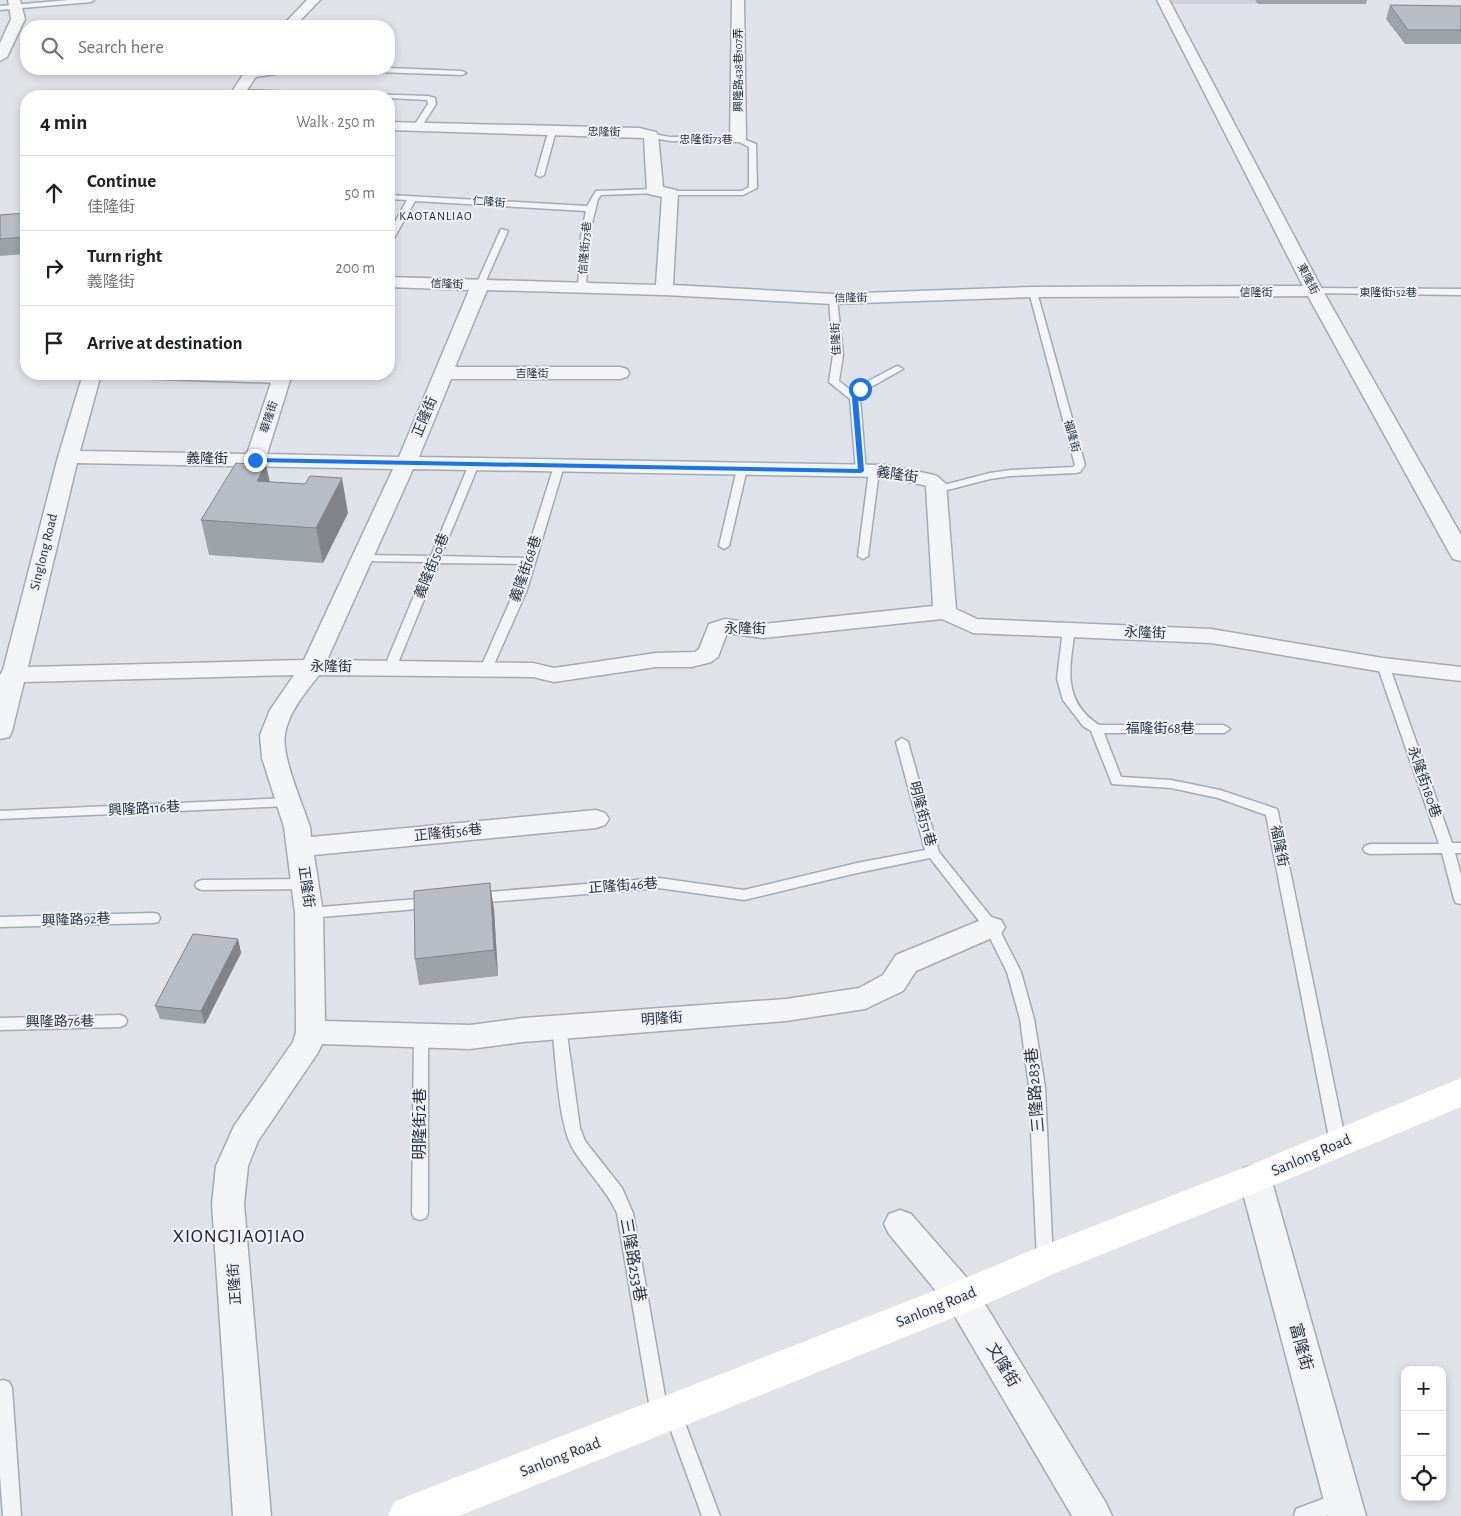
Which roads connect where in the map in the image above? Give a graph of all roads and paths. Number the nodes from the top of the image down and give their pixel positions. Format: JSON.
{"nodes":[{"id":1,"x":91,"y":0,"type":"edge"},
{"id":2,"x":314,"y":0,"type":"edge"},
{"id":3,"x":738,"y":0,"type":"edge"},
{"id":4,"x":1163,"y":0,"type":"edge"},
{"id":5,"x":15,"y":3,"type":"edge"},
{"id":6,"x":31,"y":3,"type":"edge"},
{"id":7,"x":0,"y":8,"type":"edge"},
{"id":8,"x":294,"y":20,"type":"edge"},
{"id":9,"x":1,"y":53,"type":"edge"},
{"id":10,"x":395,"y":71,"type":"edge"},
{"id":11,"x":462,"y":73,"type":"dead end"},
{"id":12,"x":249,"y":75,"type":"edge"},
{"id":13,"x":240,"y":90,"type":"edge"},
{"id":14,"x":395,"y":96,"type":"edge"},
{"id":15,"x":417,"y":127,"type":"junction"},
{"id":16,"x":395,"y":128,"type":"edge"},
{"id":17,"x":552,"y":131,"type":"junction"},
{"id":18,"x":651,"y":135,"type":"junction"},
{"id":19,"x":738,"y":139,"type":"junction"},
{"id":20,"x":540,"y":174,"type":"dead end"},
{"id":21,"x":663,"y":192,"type":"junction"},
{"id":22,"x":395,"y":197,"type":"edge"},
{"id":23,"x":414,"y":197,"type":"junction"},
{"id":24,"x":589,"y":209,"type":"junction"},
{"id":25,"x":395,"y":230,"type":"edge"},
{"id":26,"x":504,"y":231,"type":"dead end"},
{"id":27,"x":395,"y":282,"type":"edge"},
{"id":28,"x":480,"y":285,"type":"junction"},
{"id":29,"x":582,"y":287,"type":"junction"},
{"id":30,"x":664,"y":290,"type":"junction"},
{"id":31,"x":1314,"y":291,"type":"junction"},
{"id":32,"x":1033,"y":292,"type":"junction"},
{"id":33,"x":1461,"y":292,"type":"edge"},
{"id":34,"x":833,"y":299,"type":"junction"},
{"id":35,"x":898,"y":369,"type":"dead end"},
{"id":36,"x":444,"y":373,"type":"junction"},
{"id":37,"x":620,"y":373,"type":"dead end"},
{"id":38,"x":90,"y":380,"type":"edge"},
{"id":39,"x":281,"y":380,"type":"edge"},
{"id":40,"x":855,"y":398,"type":"junction"},
{"id":41,"x":68,"y":457,"type":"junction"},
{"id":42,"x":255,"y":460,"type":"junction"},
{"id":43,"x":406,"y":463,"type":"junction"},
{"id":44,"x":474,"y":464,"type":"junction"},
{"id":45,"x":559,"y":466,"type":"junction"},
{"id":46,"x":742,"y":469,"type":"junction"},
{"id":47,"x":867,"y":471,"type":"junction"},
{"id":48,"x":936,"y":490,"type":"junction"},
{"id":49,"x":724,"y":546,"type":"dead end"},
{"id":50,"x":1461,"y":554,"type":"edge"},
{"id":51,"x":863,"y":556,"type":"dead end"},
{"id":52,"x":362,"y":558,"type":"junction"},
{"id":53,"x":435,"y":559,"type":"junction"},
{"id":54,"x":530,"y":561,"type":"junction"},
{"id":55,"x":945,"y":612,"type":"junction"},
{"id":56,"x":1069,"y":629,"type":"junction"},
{"id":57,"x":1383,"y":665,"type":"junction"},
{"id":58,"x":312,"y":667,"type":"junction"},
{"id":59,"x":390,"y":668,"type":"junction"},
{"id":60,"x":486,"y":669,"type":"junction"},
{"id":61,"x":1461,"y":674,"type":"edge"},
{"id":62,"x":6,"y":676,"type":"edge"},
{"id":63,"x":1096,"y":729,"type":"junction"},
{"id":64,"x":1224,"y":729,"type":"dead end"},
{"id":65,"x":0,"y":731,"type":"edge"},
{"id":66,"x":902,"y":742,"type":"dead end"},
{"id":67,"x":289,"y":802,"type":"junction"},
{"id":68,"x":0,"y":815,"type":"edge"},
{"id":69,"x":596,"y":819,"type":"dead end"},
{"id":70,"x":300,"y":847,"type":"junction"},
{"id":71,"x":1447,"y":848,"type":"junction"},
{"id":72,"x":1461,"y":848,"type":"edge"},
{"id":73,"x":1370,"y":849,"type":"dead end"},
{"id":74,"x":933,"y":853,"type":"junction"},
{"id":75,"x":305,"y":884,"type":"junction"},
{"id":76,"x":202,"y":885,"type":"dead end"},
{"id":77,"x":1461,"y":899,"type":"edge"},
{"id":78,"x":459,"y":900,"type":"edge"},
{"id":79,"x":439,"y":902,"type":"edge"},
{"id":80,"x":309,"y":913,"type":"junction"},
{"id":81,"x":153,"y":918,"type":"dead end"},
{"id":82,"x":0,"y":922,"type":"edge"},
{"id":83,"x":991,"y":927,"type":"junction"},
{"id":84,"x":120,"y":1021,"type":"dead end"},
{"id":85,"x":0,"y":1024,"type":"edge"},
{"id":86,"x":559,"y":1027,"type":"junction"},
{"id":87,"x":311,"y":1032,"type":"junction"},
{"id":88,"x":421,"y":1035,"type":"junction"},
{"id":89,"x":1461,"y":1092,"type":"edge"},
{"id":90,"x":1338,"y":1143,"type":"junction"},
{"id":91,"x":1255,"y":1178,"type":"junction"},
{"id":92,"x":420,"y":1213,"type":"dead end"},
{"id":93,"x":900,"y":1224,"type":"dead end"},
{"id":94,"x":1044,"y":1261,"type":"junction"},
{"id":95,"x":962,"y":1297,"type":"junction"},
{"id":96,"x":3,"y":1388,"type":"dead end"},
{"id":97,"x":667,"y":1415,"type":"junction"},
{"id":98,"x":1345,"y":1508,"type":"edge"},
{"id":99,"x":12,"y":1516,"type":"edge"},
{"id":100,"x":252,"y":1516,"type":"edge"},
{"id":101,"x":408,"y":1516,"type":"edge"},
{"id":102,"x":711,"y":1516,"type":"edge"},
{"id":103,"x":1093,"y":1516,"type":"edge"},
{"id":104,"x":1303,"y":1516,"type":"edge"}],
"edges":[{"from":1,"to":6,"type":"lane"},
{"from":2,"to":8,"type":"street"},
{"from":3,"to":19,"type":"street","name":"興隆路438巷107弄"},
{"from":4,"to":31,"type":"street","name":"東隆街"},
{"from":5,"to":6,"type":"lane"},
{"from":5,"to":7,"type":"lane"},
{"from":5,"to":9,"type":"street"},
{"from":10,"to":11,"type":"lane"},
{"from":12,"to":13,"type":"street"},
{"from":14,"to":15,"type":"lane"},
{"from":15,"to":16,"type":"street","name":"忠隆街"},
{"from":15,"to":17,"type":"street","name":"忠隆街"},
{"from":17,"to":18,"type":"street","name":"忠隆街"},
{"from":17,"to":20,"type":"lane"},
{"from":18,"to":19,"type":"lane","name":"忠隆街73巷"},
{"from":18,"to":21,"type":"street"},
{"from":19,"to":21,"type":"lane","name":"忠隆街73巷"},
{"from":21,"to":24,"type":"lane"},
{"from":21,"to":30,"type":"street"},
{"from":22,"to":23,"type":"lane","name":"仁隆街"},
{"from":23,"to":24,"type":"lane","name":"仁隆街"},
{"from":23,"to":25,"type":"lane"},
{"from":24,"to":29,"type":"lane","name":"信隆街73巷"},
{"from":26,"to":28,"type":"lane"},
{"from":27,"to":28,"type":"street","name":"信隆街"},
{"from":28,"to":29,"type":"street","name":"信隆街"},
{"from":28,"to":36,"type":"street","name":"正隆街"},
{"from":29,"to":30,"type":"street","name":"信隆街"},
{"from":30,"to":34,"type":"street","name":"信隆街"},
{"from":31,"to":32,"type":"street","name":"信隆街"},
{"from":31,"to":33,"type":"lane","name":"東隆街152巷"},
{"from":31,"to":50,"type":"street","name":"東隆街"},
{"from":32,"to":34,"type":"street","name":"信隆街"},
{"from":32,"to":48,"type":"lane","name":"福隆街"},
{"from":34,"to":40,"type":"lane","name":"佳隆街"},
{"from":35,"to":40,"type":"lane"},
{"from":36,"to":37,"type":"street","name":"吉隆街"},
{"from":36,"to":43,"type":"street","name":"正隆街"},
{"from":38,"to":41,"type":"street","name":"Singlong Road"},
{"from":39,"to":42,"type":"street","name":"華隆街"},
{"from":40,"to":47,"type":"lane"},
{"from":41,"to":42,"type":"street","name":"義隆街"},
{"from":41,"to":62,"type":"street","name":"Singlong Road"},
{"from":42,"to":43,"type":"street","name":"義隆街"},
{"from":43,"to":44,"type":"street","name":"義隆街"},
{"from":43,"to":52,"type":"street","name":"正隆街"},
{"from":44,"to":45,"type":"street","name":"義隆街"},
{"from":44,"to":53,"type":"lane","name":"義隆街50巷"},
{"from":45,"to":46,"type":"street","name":"義隆街"},
{"from":45,"to":54,"type":"lane","name":"義隆街68巷"},
{"from":46,"to":47,"type":"street","name":"義隆街"},
{"from":46,"to":49,"type":"lane"},
{"from":47,"to":48,"type":"street","name":"義隆街"},
{"from":47,"to":51,"type":"lane"},
{"from":48,"to":55,"type":"street","name":"義隆街"},
{"from":52,"to":53,"type":"lane"},
{"from":52,"to":58,"type":"street","name":"正隆街"},
{"from":53,"to":54,"type":"lane"},
{"from":53,"to":59,"type":"lane","name":"義隆街50巷"},
{"from":54,"to":60,"type":"lane","name":"義隆街68巷"},
{"from":55,"to":56,"type":"street","name":"永隆街"},
{"from":55,"to":60,"type":"street","name":"永隆街"},
{"from":56,"to":57,"type":"street","name":"永隆街"},
{"from":56,"to":63,"type":"lane","name":"福隆街"},
{"from":57,"to":61,"type":"street","name":"永隆街"},
{"from":57,"to":71,"type":"lane","name":"永隆街180巷"},
{"from":58,"to":59,"type":"street","name":"永隆街"},
{"from":58,"to":62,"type":"street","name":"永隆街"},
{"from":58,"to":67,"type":"street","name":"正隆街"},
{"from":59,"to":60,"type":"street","name":"永隆街"},
{"from":62,"to":65,"type":"street","name":"Singlong Road"},
{"from":63,"to":64,"type":"lane","name":"福隆街68巷"},
{"from":63,"to":90,"type":"lane","name":"福隆街"},
{"from":66,"to":74,"type":"lane","name":"明隆街51巷"},
{"from":67,"to":68,"type":"lane","name":"興隆路116巷"},
{"from":67,"to":70,"type":"street","name":"正隆街"},
{"from":69,"to":70,"type":"street","name":"正隆街56巷"},
{"from":70,"to":75,"type":"street","name":"正隆街"},
{"from":71,"to":72,"type":"lane"},
{"from":71,"to":73,"type":"lane"},
{"from":71,"to":77,"type":"lane","name":"永隆街180巷"},
{"from":74,"to":78,"type":"lane","name":"正隆街46巷"},
{"from":74,"to":83,"type":"lane","name":"明隆街51巷"},
{"from":75,"to":76,"type":"lane"},
{"from":75,"to":80,"type":"street","name":"正隆街"},
{"from":79,"to":80,"type":"lane"},
{"from":80,"to":87,"type":"street","name":"正隆街"},
{"from":81,"to":82,"type":"lane","name":"興隆路92巷"},
{"from":83,"to":86,"type":"street","name":"明隆街"},
{"from":83,"to":94,"type":"lane","name":"三隆路283巷"},
{"from":84,"to":85,"type":"lane","name":"興隆路76巷"},
{"from":86,"to":88,"type":"street","name":"明隆街"},
{"from":86,"to":97,"type":"lane","name":"三隆路253巷"},
{"from":87,"to":88,"type":"street","name":"明隆街"},
{"from":87,"to":100,"type":"street","name":"正隆街"},
{"from":88,"to":92,"type":"lane","name":"明隆街2巷"},
{"from":89,"to":90,"type":"street","name":"Sanlong Road"},
{"from":90,"to":91,"type":"street","name":"Sanlong Road"},
{"from":91,"to":94,"type":"street","name":"Sanlong Road"},
{"from":91,"to":98,"type":"street","name":"富隆街"},
{"from":93,"to":95,"type":"street","name":"文隆街"},
{"from":94,"to":95,"type":"street","name":"Sanlong Road"},
{"from":95,"to":97,"type":"street","name":"Sanlong Road"},
{"from":95,"to":103,"type":"street","name":"文隆街"},
{"from":96,"to":99,"type":"lane"},
{"from":97,"to":101,"type":"street","name":"Sanlong Road"},
{"from":97,"to":102,"type":"lane","name":"三隆路253巷"},
{"from":98,"to":104,"type":"lane"}]}
